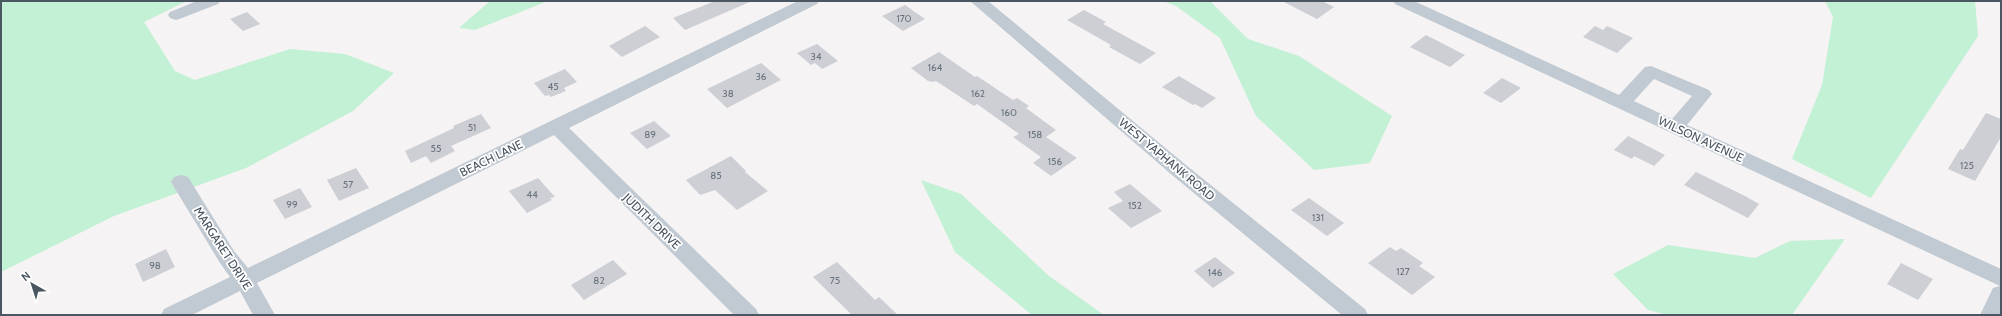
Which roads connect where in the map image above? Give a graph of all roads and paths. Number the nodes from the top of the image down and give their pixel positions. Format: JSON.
{"nodes":[{"id":1,"x":212,"y":1,"type":"edge"},
{"id":2,"x":811,"y":1,"type":"edge"},
{"id":3,"x":978,"y":1,"type":"edge"},
{"id":4,"x":1401,"y":1,"type":"edge"},
{"id":5,"x":176,"y":15,"type":"dead end"},
{"id":6,"x":1622,"y":103,"type":"junction"},
{"id":7,"x":556,"y":126,"type":"junction"},
{"id":8,"x":1675,"y":127,"type":"junction"},
{"id":9,"x":181,"y":182,"type":"dead end"},
{"id":10,"x":2001,"y":278,"type":"edge"},
{"id":11,"x":244,"y":279,"type":"junction"},
{"id":12,"x":2001,"y":294,"type":"edge"},
{"id":13,"x":172,"y":315,"type":"edge"},
{"id":14,"x":264,"y":315,"type":"edge"},
{"id":15,"x":748,"y":315,"type":"edge"},
{"id":16,"x":1357,"y":315,"type":"edge"},
{"id":17,"x":1991,"y":315,"type":"edge"}],
"edges":[{"from":1,"to":5,"type":"street"},
{"from":2,"to":7,"type":"street","name":"BEACH LANE"},
{"from":3,"to":16,"type":"street","name":"WEST YAPHANK ROAD"},
{"from":4,"to":6,"type":"street","name":"WILSON AVENUE"},
{"from":6,"to":8,"type":"street","name":"WILSON AVENUE"},
{"from":6,"to":8,"type":"street"},
{"from":7,"to":11,"type":"street","name":"BEACH LANE"},
{"from":7,"to":15,"type":"street","name":"JUDITH DRIVE"},
{"from":8,"to":10,"type":"street","name":"WILSON AVENUE"},
{"from":9,"to":11,"type":"street","name":"MARGARET DRIVE"},
{"from":11,"to":13,"type":"street","name":"BEACH LANE"},
{"from":11,"to":14,"type":"street","name":"MARGARET DRIVE"},
{"from":12,"to":17,"type":"street"}]}
